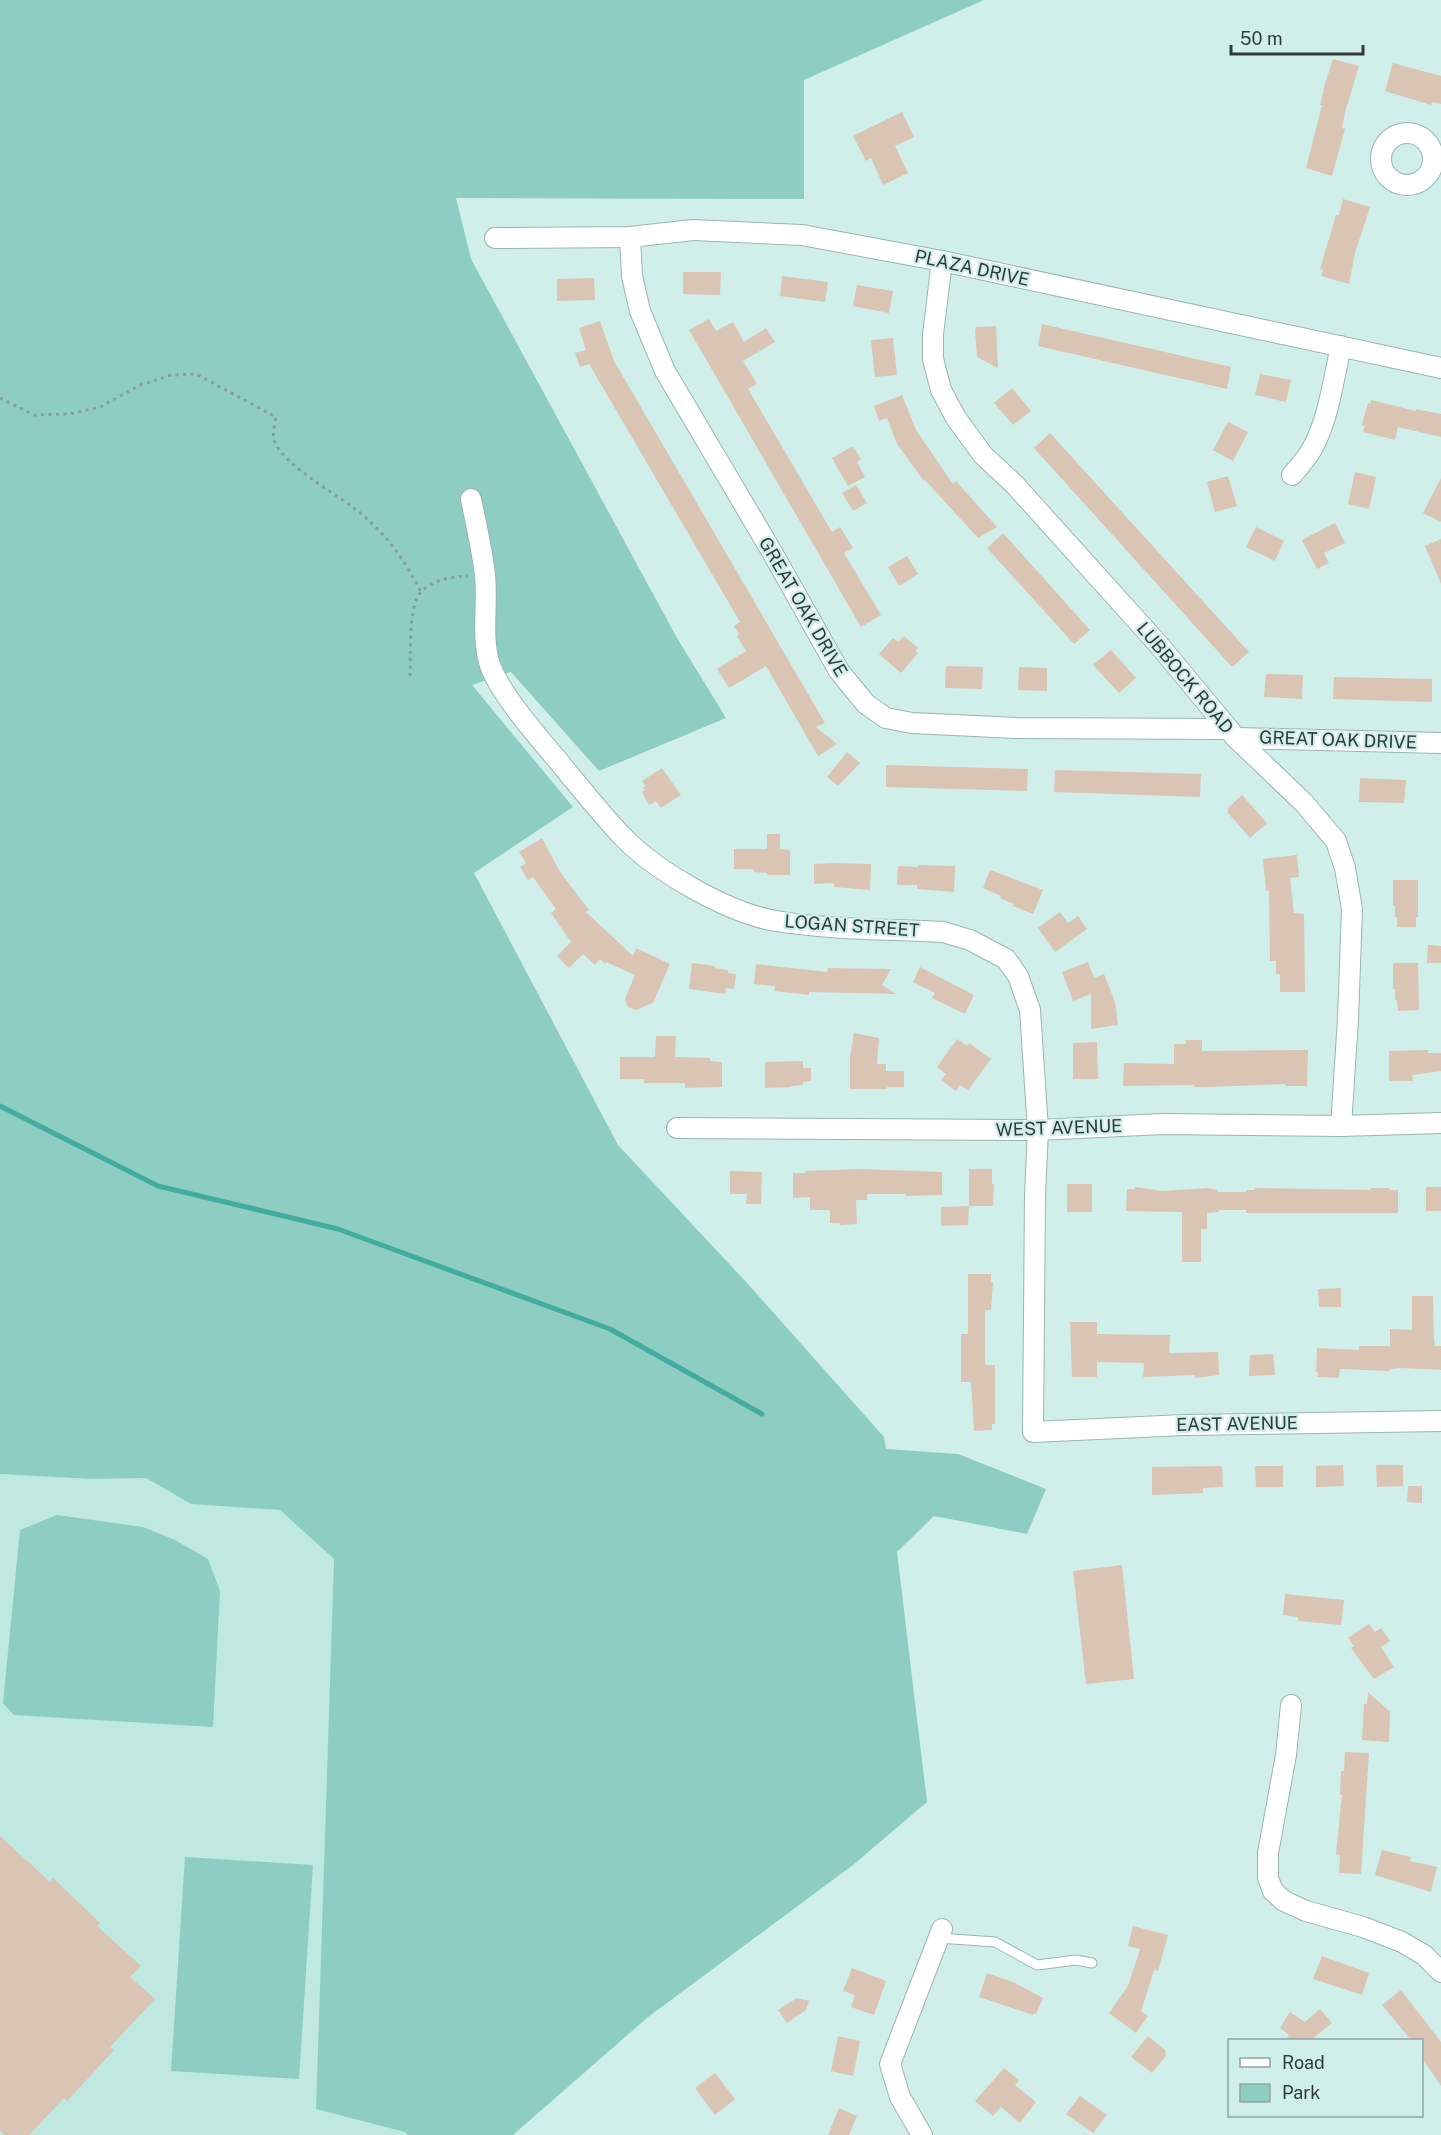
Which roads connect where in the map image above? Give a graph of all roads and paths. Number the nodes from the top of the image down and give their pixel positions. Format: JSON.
{"nodes":[{"id":1,"x":630,"y":237,"type":"junction"},
{"id":2,"x":495,"y":238,"type":"dead end"},
{"id":3,"x":942,"y":261,"type":"junction"},
{"id":4,"x":1341,"y":346,"type":"junction"},
{"id":5,"x":1441,"y":368,"type":"edge"},
{"id":6,"x":0,"y":398,"type":"edge"},
{"id":7,"x":1292,"y":475,"type":"dead end"},
{"id":8,"x":471,"y":499,"type":"dead end"},
{"id":9,"x":485,"y":575,"type":"junction"},
{"id":10,"x":421,"y":592,"type":"junction"},
{"id":11,"x":410,"y":676,"type":"dead end"},
{"id":12,"x":1232,"y":733,"type":"junction"},
{"id":13,"x":1441,"y":743,"type":"edge"},
{"id":14,"x":1441,"y":1124,"type":"edge"},
{"id":15,"x":1341,"y":1126,"type":"junction"},
{"id":16,"x":677,"y":1128,"type":"dead end"},
{"id":17,"x":1038,"y":1130,"type":"junction"},
{"id":18,"x":1441,"y":1421,"type":"edge"},
{"id":19,"x":1033,"y":1432,"type":"joint"},
{"id":20,"x":1291,"y":1705,"type":"dead end"},
{"id":21,"x":941,"y":1933,"type":"joint"},
{"id":22,"x":1438,"y":1962,"type":"edge"},
{"id":23,"x":1092,"y":1963,"type":"dead end"},
{"id":24,"x":922,"y":2135,"type":"edge"}],
"edges":[{"from":1,"to":2,"type":"street","name":"PLAZA DRIVE"},
{"from":1,"to":3,"type":"street","name":"PLAZA DRIVE"},
{"from":1,"to":12,"type":"street","name":"GREAT OAK DRIVE"},
{"from":3,"to":4,"type":"street","name":"PLAZA DRIVE"},
{"from":3,"to":12,"type":"street","name":"LUBBOCK ROAD"},
{"from":4,"to":5,"type":"street","name":"PLAZA DRIVE"},
{"from":4,"to":7,"type":"street"},
{"from":6,"to":10,"type":"path"},
{"from":8,"to":9,"type":"street","name":"LOGAN STREET"},
{"from":9,"to":10,"type":"path"},
{"from":9,"to":17,"type":"street","name":"LOGAN STREET"},
{"from":10,"to":11,"type":"path"},
{"from":12,"to":13,"type":"street","name":"GREAT OAK DRIVE"},
{"from":12,"to":15,"type":"street","name":"LUBBOCK ROAD"},
{"from":14,"to":15,"type":"street","name":"WEST AVENUE"},
{"from":15,"to":17,"type":"street","name":"WEST AVENUE"},
{"from":16,"to":17,"type":"street","name":"WEST AVENUE"},
{"from":17,"to":19,"type":"street","name":"LOGAN STREET"},
{"from":18,"to":19,"type":"street","name":"EAST AVENUE"},
{"from":20,"to":22,"type":"street"},
{"from":21,"to":23,"type":"lane"},
{"from":21,"to":24,"type":"street"}]}
